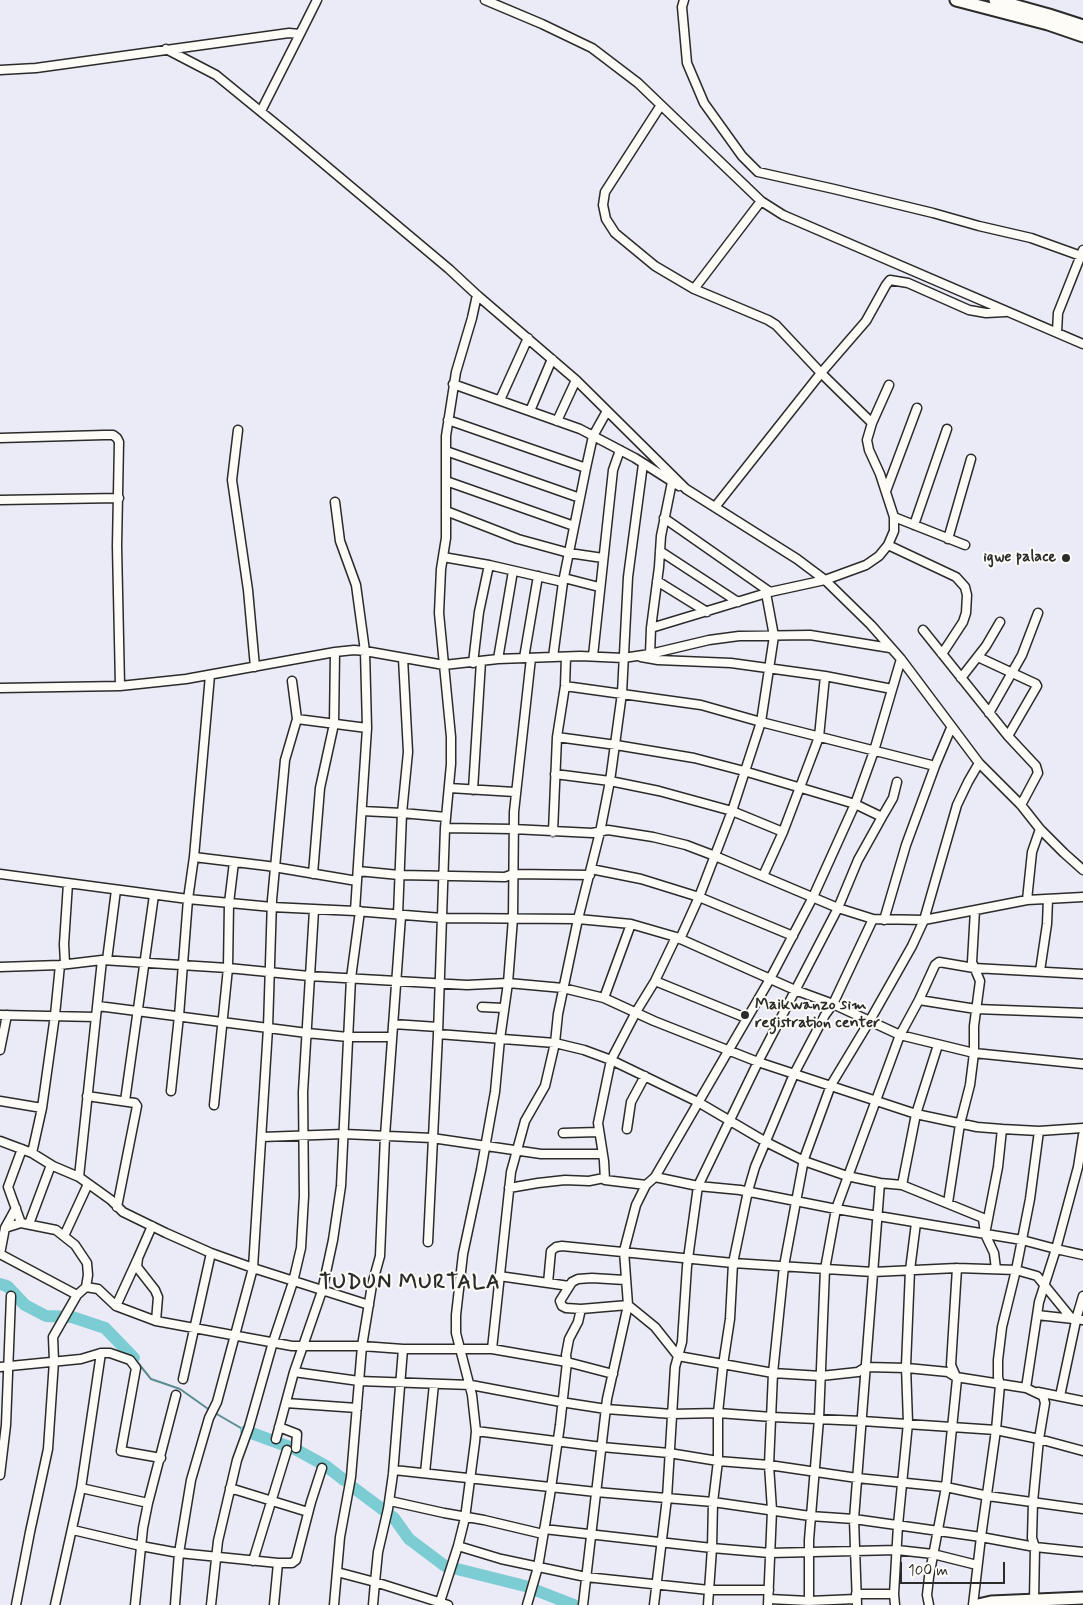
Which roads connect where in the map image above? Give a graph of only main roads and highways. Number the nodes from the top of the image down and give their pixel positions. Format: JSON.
{"nodes":[{"id":1,"x":956,"y":0,"type":"edge"},
{"id":2,"x":995,"y":0,"type":"edge"},
{"id":3,"x":1083,"y":26,"type":"edge"},
{"id":4,"x":1083,"y":36,"type":"edge"},
{"id":5,"x":1083,"y":1598,"type":"edge"},
{"id":6,"x":991,"y":1604,"type":"edge"},
{"id":7,"x":978,"y":1605,"type":"edge"}],
"edges":[{"from":1,"to":4,"type":"main road"},
{"from":2,"to":3,"type":"main road"},
{"from":5,"to":6,"type":"main road"},
{"from":6,"to":7,"type":"main road"}]}
